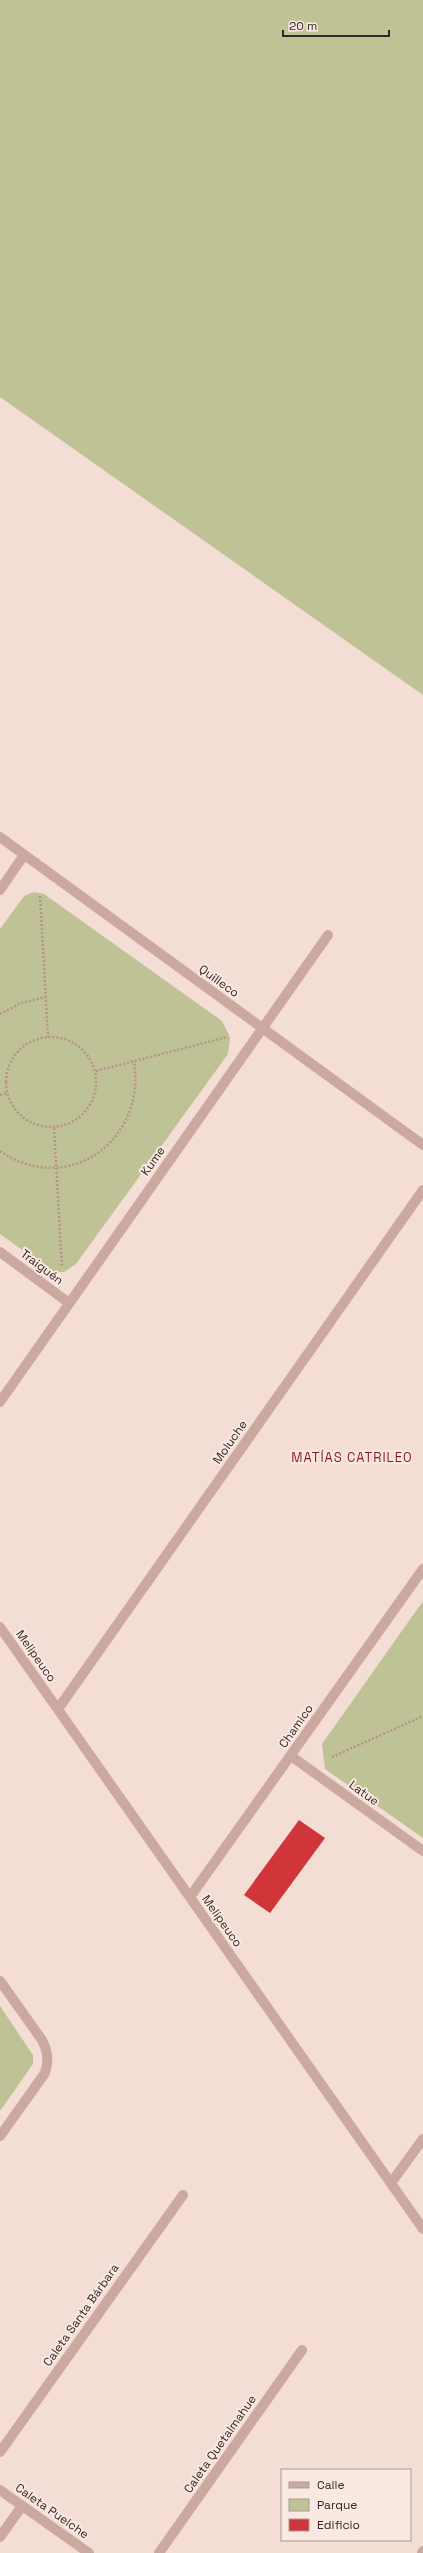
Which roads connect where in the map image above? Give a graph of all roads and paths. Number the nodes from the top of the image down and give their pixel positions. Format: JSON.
{"nodes":[{"id":1,"x":0,"y":837,"type":"edge"},
{"id":2,"x":24,"y":855,"type":"junction"},
{"id":3,"x":38,"y":864,"type":"junction"},
{"id":4,"x":0,"y":890,"type":"edge"},
{"id":5,"x":328,"y":935,"type":"dead end"},
{"id":6,"x":46,"y":997,"type":"junction"},
{"id":7,"x":0,"y":1014,"type":"edge"},
{"id":8,"x":263,"y":1028,"type":"junction"},
{"id":9,"x":48,"y":1037,"type":"junction"},
{"id":10,"x":134,"y":1061,"type":"junction"},
{"id":11,"x":96,"y":1071,"type":"junction"},
{"id":12,"x":7,"y":1093,"type":"junction"},
{"id":13,"x":0,"y":1095,"type":"edge"},
{"id":14,"x":54,"y":1128,"type":"junction"},
{"id":15,"x":423,"y":1145,"type":"edge"},
{"id":16,"x":0,"y":1150,"type":"edge"},
{"id":17,"x":56,"y":1167,"type":"junction"},
{"id":18,"x":423,"y":1190,"type":"edge"},
{"id":19,"x":0,"y":1252,"type":"edge"},
{"id":20,"x":67,"y":1302,"type":"junction"},
{"id":21,"x":0,"y":1402,"type":"edge"},
{"id":22,"x":423,"y":1569,"type":"edge"},
{"id":23,"x":0,"y":1627,"type":"edge"},
{"id":24,"x":58,"y":1709,"type":"junction"},
{"id":25,"x":423,"y":1716,"type":"edge"},
{"id":26,"x":290,"y":1756,"type":"junction"},
{"id":27,"x":308,"y":1768,"type":"junction"},
{"id":28,"x":423,"y":1851,"type":"edge"},
{"id":29,"x":190,"y":1898,"type":"junction"},
{"id":30,"x":0,"y":1981,"type":"edge"},
{"id":31,"x":0,"y":2136,"type":"edge"},
{"id":32,"x":423,"y":2139,"type":"edge"},
{"id":33,"x":391,"y":2183,"type":"junction"},
{"id":34,"x":183,"y":2194,"type":"dead end"},
{"id":35,"x":423,"y":2229,"type":"edge"},
{"id":36,"x":302,"y":2350,"type":"dead end"},
{"id":37,"x":0,"y":2452,"type":"edge"},
{"id":38,"x":0,"y":2490,"type":"edge"},
{"id":39,"x":22,"y":2506,"type":"junction"},
{"id":40,"x":0,"y":2537,"type":"edge"},
{"id":41,"x":89,"y":2553,"type":"edge"},
{"id":42,"x":159,"y":2553,"type":"edge"}],
"edges":[{"from":1,"to":2,"type":"street","name":"Quilleco"},
{"from":2,"to":3,"type":"street","name":"Quilleco"},
{"from":2,"to":4,"type":"street"},
{"from":3,"to":6,"type":"path"},
{"from":3,"to":8,"type":"street","name":"Quilleco"},
{"from":5,"to":8,"type":"street","name":"Kume"},
{"from":6,"to":7,"type":"path"},
{"from":6,"to":9,"type":"path"},
{"from":8,"to":10,"type":"path"},
{"from":8,"to":15,"type":"street","name":"Quilleco"},
{"from":8,"to":20,"type":"street","name":"Kume"},
{"from":9,"to":11,"type":"path"},
{"from":9,"to":12,"type":"path"},
{"from":10,"to":11,"type":"path"},
{"from":10,"to":17,"type":"path"},
{"from":11,"to":14,"type":"path"},
{"from":12,"to":13,"type":"path"},
{"from":12,"to":14,"type":"path"},
{"from":14,"to":17,"type":"path"},
{"from":16,"to":17,"type":"path"},
{"from":17,"to":20,"type":"path"},
{"from":18,"to":24,"type":"street","name":"Moluche"},
{"from":19,"to":20,"type":"street","name":"Traiguén"},
{"from":20,"to":21,"type":"street","name":"Kume"},
{"from":22,"to":26,"type":"street","name":"Chamico"},
{"from":23,"to":24,"type":"street","name":"Melipeuco"},
{"from":24,"to":29,"type":"street","name":"Melipeuco"},
{"from":25,"to":27,"type":"path"},
{"from":26,"to":27,"type":"street","name":"Latue"},
{"from":26,"to":29,"type":"street","name":"Chamico"},
{"from":27,"to":28,"type":"street","name":"Latue"},
{"from":29,"to":33,"type":"street","name":"Melipeuco"},
{"from":30,"to":31,"type":"street"},
{"from":32,"to":33,"type":"street"},
{"from":33,"to":35,"type":"street","name":"Melipeuco"},
{"from":34,"to":37,"type":"street","name":"Caleta Santa Bárbara"},
{"from":36,"to":42,"type":"street","name":"Caleta Quetalmahue"},
{"from":38,"to":39,"type":"street","name":"Caleta Puelche"},
{"from":39,"to":40,"type":"street"},
{"from":39,"to":41,"type":"street","name":"Caleta Puelche"}]}
